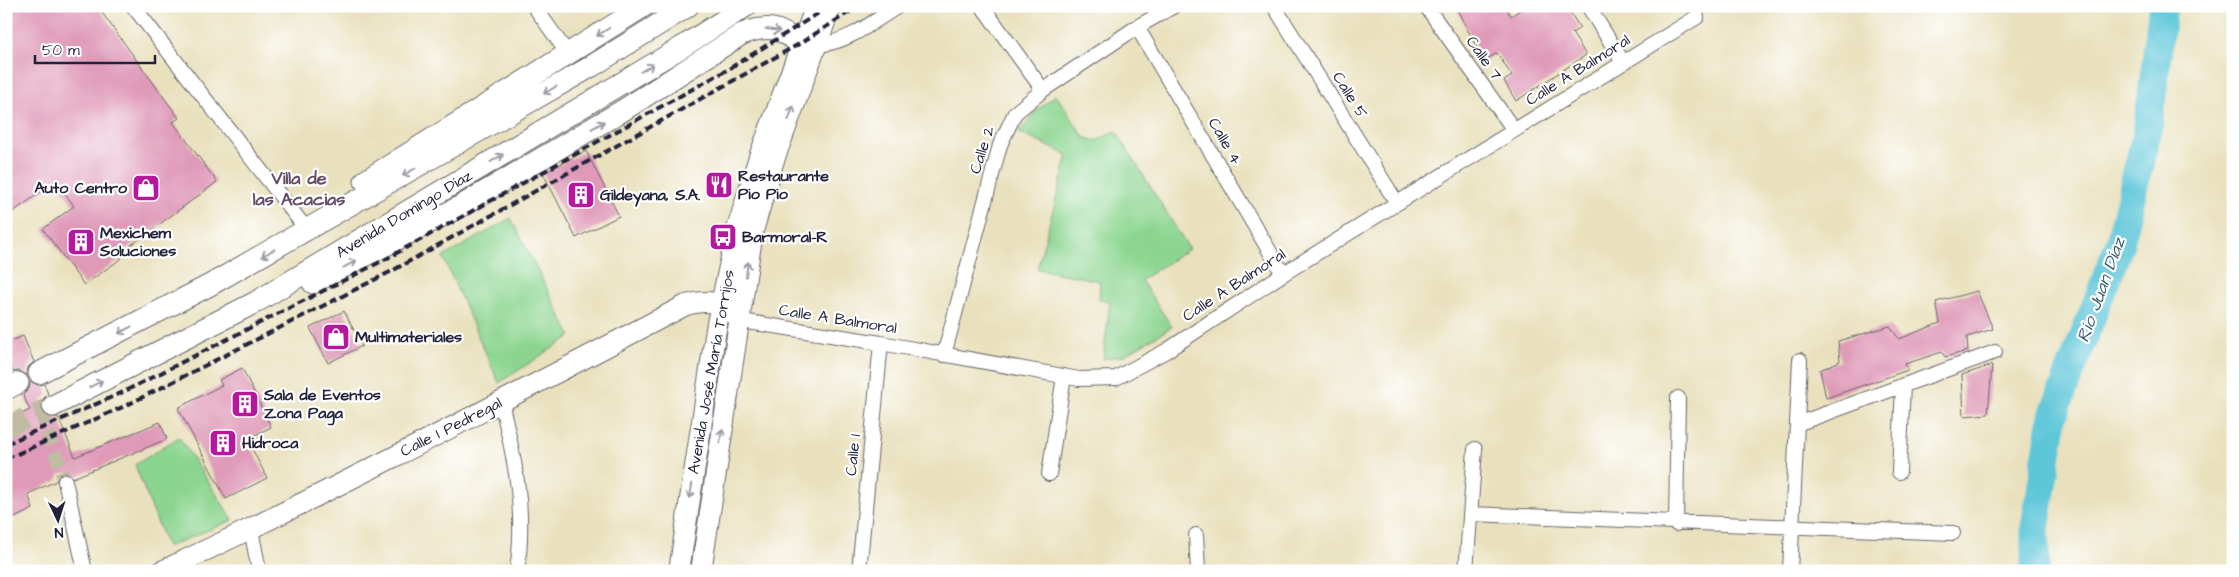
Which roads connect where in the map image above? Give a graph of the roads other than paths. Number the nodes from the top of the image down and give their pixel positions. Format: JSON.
{"nodes":[{"id":1,"x":133,"y":6,"type":"edge"},
{"id":2,"x":534,"y":6,"type":"edge"},
{"id":3,"x":644,"y":6,"type":"edge"},
{"id":4,"x":688,"y":6,"type":"edge"},
{"id":5,"x":747,"y":6,"type":"edge"},
{"id":6,"x":816,"y":6,"type":"edge"},
{"id":7,"x":831,"y":6,"type":"edge"},
{"id":8,"x":898,"y":6,"type":"edge"},
{"id":9,"x":982,"y":6,"type":"edge"},
{"id":10,"x":1174,"y":6,"type":"edge"},
{"id":11,"x":1274,"y":6,"type":"edge"},
{"id":12,"x":1426,"y":6,"type":"edge"},
{"id":13,"x":1588,"y":6,"type":"edge"},
{"id":14,"x":1696,"y":17,"type":"dead end"},
{"id":15,"x":1138,"y":27,"type":"junction"},
{"id":16,"x":742,"y":34,"type":"junction"},
{"id":17,"x":809,"y":45,"type":"junction"},
{"id":18,"x":568,"y":54,"type":"junction"},
{"id":19,"x":1623,"y":62,"type":"junction"},
{"id":20,"x":1043,"y":90,"type":"junction"},
{"id":21,"x":1514,"y":130,"type":"junction"},
{"id":22,"x":1397,"y":203,"type":"junction"},
{"id":23,"x":307,"y":230,"type":"junction"},
{"id":24,"x":1283,"y":274,"type":"junction"},
{"id":25,"x":256,"y":302,"type":"junction"},
{"id":26,"x":721,"y":305,"type":"junction"},
{"id":27,"x":739,"y":317,"type":"junction"},
{"id":28,"x":881,"y":343,"type":"junction"},
{"id":29,"x":1995,"y":352,"type":"dead end"},
{"id":30,"x":944,"y":354,"type":"junction"},
{"id":31,"x":1800,"y":360,"type":"dead end"},
{"id":32,"x":39,"y":373,"type":"dead end"},
{"id":33,"x":1064,"y":376,"type":"junction"},
{"id":34,"x":1903,"y":385,"type":"junction"},
{"id":35,"x":1678,"y":398,"type":"dead end"},
{"id":36,"x":501,"y":402,"type":"junction"},
{"id":37,"x":53,"y":406,"type":"tunnel mouth"},
{"id":38,"x":1797,"y":424,"type":"junction"},
{"id":39,"x":1475,"y":449,"type":"dead end"},
{"id":40,"x":1899,"y":472,"type":"dead end"},
{"id":41,"x":1049,"y":474,"type":"dead end"},
{"id":42,"x":65,"y":482,"type":"tunnel mouth"},
{"id":43,"x":1471,"y":514,"type":"junction"},
{"id":44,"x":1676,"y":524,"type":"junction"},
{"id":45,"x":1792,"y":527,"type":"junction"},
{"id":46,"x":251,"y":529,"type":"junction"},
{"id":47,"x":1953,"y":533,"type":"dead end"},
{"id":48,"x":1196,"y":535,"type":"dead end"},
{"id":49,"x":85,"y":571,"type":"edge"},
{"id":50,"x":162,"y":571,"type":"edge"},
{"id":51,"x":259,"y":571,"type":"edge"},
{"id":52,"x":517,"y":571,"type":"edge"},
{"id":53,"x":679,"y":571,"type":"edge"},
{"id":54,"x":700,"y":571,"type":"edge"},
{"id":55,"x":859,"y":571,"type":"edge"},
{"id":56,"x":1198,"y":571,"type":"edge"},
{"id":57,"x":1466,"y":571,"type":"edge"},
{"id":58,"x":1790,"y":571,"type":"edge"}],
"edges":[{"from":1,"to":23,"type":"street"},
{"from":2,"to":18,"type":"street"},
{"from":3,"to":18,"type":"main road","one_way":true},
{"from":4,"to":23,"type":"main road","name":"Avenida Domingo Díaz","one_way":true},
{"from":5,"to":16,"type":"main road"},
{"from":25,"to":5,"type":"main road","name":"Avenida Domingo Díaz","one_way":true},
{"from":6,"to":17,"type":"main road","name":"Avenida José María Torrijos"},
{"from":7,"to":17,"type":"main road","name":"Avenida José María Torrijos"},
{"from":8,"to":17,"type":"street"},
{"from":9,"to":20,"type":"street"},
{"from":10,"to":15,"type":"street","name":"Calle 2"},
{"from":11,"to":22,"type":"street","name":"Calle 5"},
{"from":12,"to":21,"type":"street","name":"Calle 7"},
{"from":13,"to":19,"type":"street"},
{"from":14,"to":19,"type":"street","name":"Calle A Balmoral"},
{"from":15,"to":20,"type":"street","name":"Calle 2"},
{"from":15,"to":24,"type":"street","name":"Calle 4"},
{"from":16,"to":17,"type":"main road","one_way":true},
{"from":25,"to":16,"type":"main road","one_way":true},
{"from":17,"to":26,"type":"main road","name":"Avenida José María Torrijos"},
{"from":27,"to":17,"type":"main road","name":"Avenida José María Torrijos","one_way":true},
{"from":18,"to":23,"type":"main road"},
{"from":19,"to":21,"type":"street","name":"Calle A Balmoral"},
{"from":20,"to":30,"type":"street","name":"Calle 2"},
{"from":21,"to":22,"type":"street","name":"Calle A Balmoral"},
{"from":22,"to":24,"type":"street","name":"Calle A Balmoral"},
{"from":23,"to":32,"type":"main road","name":"Avenida Domingo Díaz","one_way":true},
{"from":24,"to":33,"type":"street","name":"Calle A Balmoral"},
{"from":37,"to":25,"type":"main road","name":"Avenida Domingo Díaz","one_way":true},
{"from":26,"to":27,"type":"main road","name":"Calle 1 Pedregal"},
{"from":26,"to":36,"type":"main road","name":"Calle 1 Pedregal"},
{"from":26,"to":53,"type":"main road","name":"Avenida José María Torrijos","one_way":true},
{"from":27,"to":28,"type":"street","name":"Calle A Balmoral"},
{"from":54,"to":27,"type":"main road","name":"Avenida José María Torrijos","one_way":true},
{"from":28,"to":30,"type":"street","name":"Calle A Balmoral"},
{"from":28,"to":55,"type":"street","name":"Calle 1"},
{"from":29,"to":34,"type":"street"},
{"from":30,"to":33,"type":"street","name":"Calle A Balmoral"},
{"from":31,"to":38,"type":"street"},
{"from":33,"to":41,"type":"street"},
{"from":34,"to":38,"type":"street"},
{"from":34,"to":40,"type":"street"},
{"from":35,"to":44,"type":"street"},
{"from":36,"to":46,"type":"main road","name":"Calle 1 Pedregal"},
{"from":36,"to":52,"type":"street"},
{"from":38,"to":45,"type":"street"},
{"from":39,"to":43,"type":"street"},
{"from":42,"to":49,"type":"street"},
{"from":43,"to":44,"type":"street"},
{"from":43,"to":57,"type":"street"},
{"from":44,"to":45,"type":"street"},
{"from":45,"to":47,"type":"street"},
{"from":45,"to":58,"type":"street"},
{"from":46,"to":50,"type":"main road","name":"Calle 1 Pedregal"},
{"from":46,"to":51,"type":"street"},
{"from":48,"to":56,"type":"street"}]}
